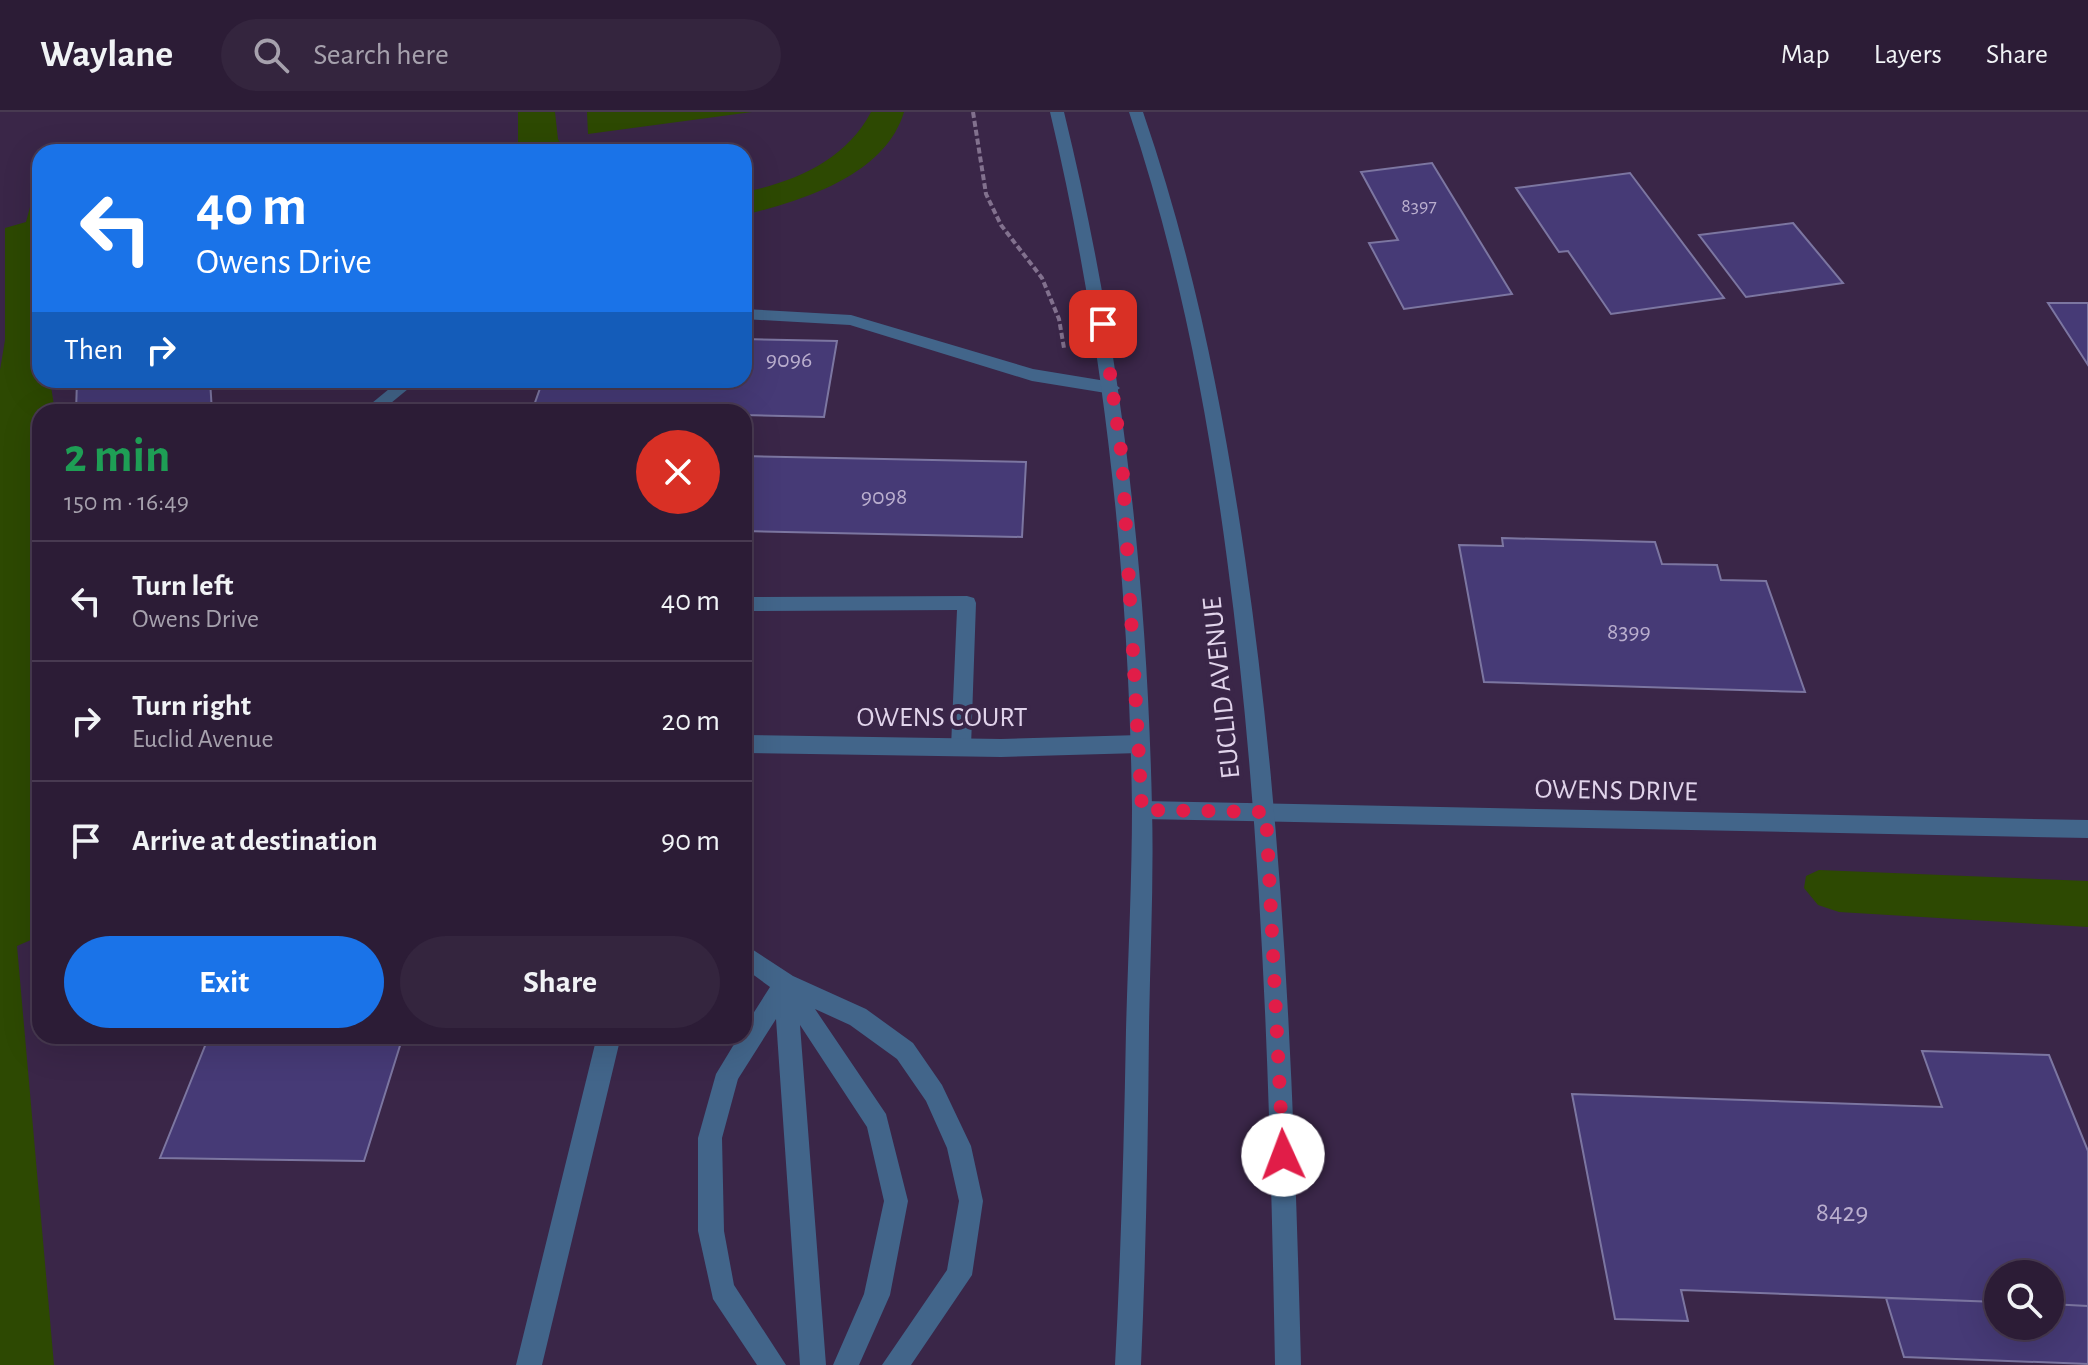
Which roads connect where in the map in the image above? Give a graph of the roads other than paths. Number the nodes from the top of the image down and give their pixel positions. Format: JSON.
{"nodes":[{"id":1,"x":1057,"y":112,"type":"edge"},
{"id":2,"x":1136,"y":112,"type":"edge"},
{"id":3,"x":752,"y":314,"type":"edge"},
{"id":4,"x":400,"y":388,"type":"edge"},
{"id":5,"x":1112,"y":388,"type":"junction"},
{"id":6,"x":380,"y":404,"type":"edge"},
{"id":7,"x":752,"y":604,"type":"edge"},
{"id":8,"x":752,"y":744,"type":"edge"},
{"id":9,"x":1140,"y":744,"type":"junction"},
{"id":10,"x":961,"y":747,"type":"junction"},
{"id":11,"x":1142,"y":810,"type":"junction"},
{"id":12,"x":1266,"y":812,"type":"junction"},
{"id":13,"x":2088,"y":829,"type":"edge"},
{"id":14,"x":752,"y":961,"type":"edge"},
{"id":15,"x":785,"y":984,"type":"junction"},
{"id":16,"x":752,"y":1036,"type":"edge"},
{"id":17,"x":607,"y":1044,"type":"edge"},
{"id":18,"x":747,"y":1044,"type":"edge"},
{"id":19,"x":529,"y":1365,"type":"edge"},
{"id":20,"x":773,"y":1365,"type":"edge"},
{"id":21,"x":813,"y":1365,"type":"edge"},
{"id":22,"x":846,"y":1365,"type":"edge"},
{"id":23,"x":895,"y":1365,"type":"edge"},
{"id":24,"x":1128,"y":1365,"type":"edge"},
{"id":25,"x":1288,"y":1365,"type":"edge"}],
"edges":[{"from":1,"to":5,"type":"street"},
{"from":2,"to":12,"type":"street","name":"EUCLID AVENUE"},
{"from":3,"to":5,"type":"street"},
{"from":4,"to":6,"type":"street"},
{"from":5,"to":9,"type":"street"},
{"from":7,"to":10,"type":"street"},
{"from":8,"to":10,"type":"street","name":"OWENS COURT"},
{"from":9,"to":10,"type":"street","name":"OWENS COURT"},
{"from":9,"to":11,"type":"street"},
{"from":11,"to":12,"type":"street","name":"OWENS DRIVE"},
{"from":11,"to":24,"type":"street"},
{"from":12,"to":13,"type":"street","name":"OWENS DRIVE"},
{"from":12,"to":25,"type":"street","name":"EUCLID AVENUE"},
{"from":14,"to":15,"type":"street"},
{"from":15,"to":16,"type":"street"},
{"from":15,"to":21,"type":"street"},
{"from":15,"to":22,"type":"street"},
{"from":15,"to":23,"type":"street"},
{"from":17,"to":19,"type":"street"},
{"from":18,"to":20,"type":"street"}]}
